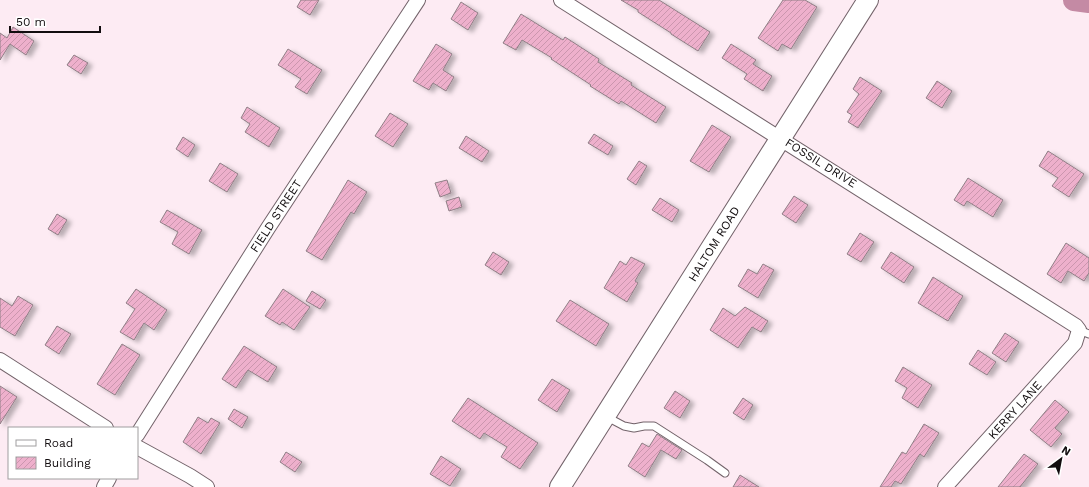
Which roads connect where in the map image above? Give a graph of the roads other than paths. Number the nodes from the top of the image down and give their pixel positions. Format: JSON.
{"nodes":[{"id":1,"x":418,"y":0,"type":"edge"},
{"id":2,"x":561,"y":0,"type":"edge"},
{"id":3,"x":865,"y":4,"type":"edge"},
{"id":4,"x":781,"y":138,"type":"junction"},
{"id":5,"x":1084,"y":332,"type":"edge"},
{"id":6,"x":0,"y":360,"type":"edge"},
{"id":7,"x":605,"y":416,"type":"junction"},
{"id":8,"x":104,"y":427,"type":"edge"},
{"id":9,"x":138,"y":433,"type":"edge"},
{"id":10,"x":138,"y":448,"type":"edge"},
{"id":11,"x":724,"y":473,"type":"dead end"},
{"id":12,"x":207,"y":487,"type":"edge"},
{"id":13,"x":560,"y":487,"type":"edge"},
{"id":14,"x":945,"y":487,"type":"edge"}],
"edges":[{"from":1,"to":9,"type":"street","name":"FIELD STREET"},
{"from":2,"to":4,"type":"street","name":"FOSSIL DRIVE"},
{"from":3,"to":4,"type":"main road","name":"HALTOM ROAD"},
{"from":4,"to":5,"type":"street","name":"FOSSIL DRIVE"},
{"from":4,"to":7,"type":"main road","name":"HALTOM ROAD"},
{"from":5,"to":14,"type":"street","name":"KERRY LANE"},
{"from":6,"to":8,"type":"street"},
{"from":7,"to":11,"type":"lane"},
{"from":7,"to":13,"type":"main road","name":"HALTOM ROAD"},
{"from":10,"to":12,"type":"street"}]}
